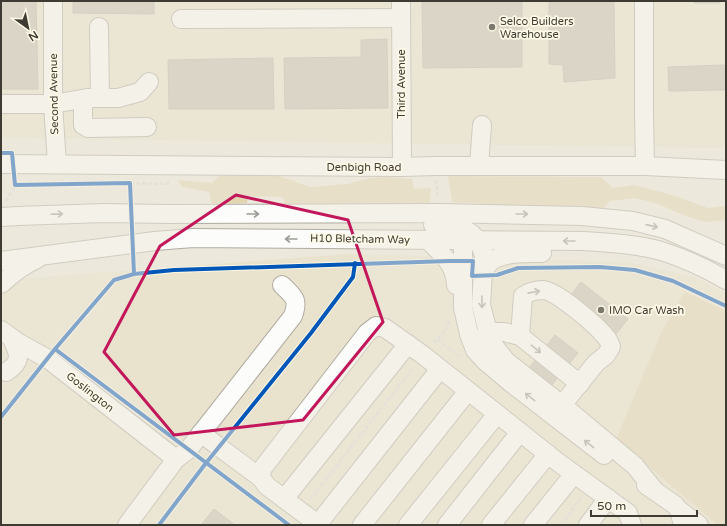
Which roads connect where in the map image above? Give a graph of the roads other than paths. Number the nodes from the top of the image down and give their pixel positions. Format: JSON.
{"nodes":[{"id":1,"x":53,"y":1,"type":"edge"},
{"id":2,"x":644,"y":1,"type":"edge"},
{"id":3,"x":401,"y":9,"type":"edge"},
{"id":4,"x":181,"y":19,"type":"dead end"},
{"id":5,"x":98,"y":27,"type":"dead end"},
{"id":6,"x":149,"y":82,"type":"dead end"},
{"id":7,"x":91,"y":99,"type":"junction"},
{"id":8,"x":1,"y":104,"type":"edge"},
{"id":9,"x":53,"y":104,"type":"junction"},
{"id":10,"x":482,"y":125,"type":"dead end"},
{"id":11,"x":148,"y":127,"type":"dead end"},
{"id":12,"x":7,"y":164,"type":"edge"},
{"id":13,"x":57,"y":164,"type":"junction"},
{"id":14,"x":479,"y":166,"type":"junction"},
{"id":15,"x":645,"y":166,"type":"junction"},
{"id":16,"x":402,"y":167,"type":"junction"},
{"id":17,"x":726,"y":170,"type":"edge"},
{"id":18,"x":3,"y":210,"type":"edge"},
{"id":19,"x":194,"y":214,"type":"junction"},
{"id":20,"x":483,"y":214,"type":"junction"},
{"id":21,"x":468,"y":236,"type":"junction"},
{"id":22,"x":428,"y":240,"type":"junction"},
{"id":23,"x":48,"y":254,"type":"junction"},
{"id":24,"x":726,"y":256,"type":"edge"},
{"id":25,"x":1,"y":260,"type":"edge"},
{"id":26,"x":484,"y":272,"type":"junction"},
{"id":27,"x":720,"y":277,"type":"edge"},
{"id":28,"x":1,"y":284,"type":"edge"},
{"id":29,"x":282,"y":285,"type":"dead end"},
{"id":30,"x":488,"y":332,"type":"junction"},
{"id":31,"x":520,"y":336,"type":"junction"},
{"id":32,"x":8,"y":338,"type":"edge"},
{"id":33,"x":408,"y":344,"type":"junction"},
{"id":34,"x":475,"y":350,"type":"junction"},
{"id":35,"x":440,"y":369,"type":"junction"},
{"id":36,"x":3,"y":372,"type":"edge"},
{"id":37,"x":512,"y":383,"type":"junction"},
{"id":38,"x":580,"y":384,"type":"junction"},
{"id":39,"x":468,"y":391,"type":"junction"},
{"id":40,"x":555,"y":409,"type":"junction"},
{"id":41,"x":497,"y":414,"type":"junction"},
{"id":42,"x":520,"y":432,"type":"junction"},
{"id":43,"x":202,"y":433,"type":"junction"},
{"id":44,"x":548,"y":454,"type":"junction"},
{"id":45,"x":176,"y":459,"type":"junction"},
{"id":46,"x":574,"y":474,"type":"junction"},
{"id":47,"x":261,"y":478,"type":"junction"},
{"id":48,"x":284,"y":498,"type":"junction"},
{"id":49,"x":608,"y":498,"type":"junction"},
{"id":50,"x":681,"y":517,"type":"edge"},
{"id":51,"x":127,"y":525,"type":"edge"},
{"id":52,"x":318,"y":525,"type":"edge"},
{"id":53,"x":362,"y":525,"type":"edge"},
{"id":54,"x":408,"y":525,"type":"edge"},
{"id":55,"x":447,"y":525,"type":"edge"},
{"id":56,"x":491,"y":525,"type":"edge"},
{"id":57,"x":534,"y":525,"type":"edge"},
{"id":58,"x":588,"y":525,"type":"edge"},
{"id":59,"x":632,"y":525,"type":"edge"},
{"id":60,"x":699,"y":525,"type":"edge"}],
"edges":[{"from":1,"to":9,"type":"street","name":"Second Avenue"},
{"from":2,"to":15,"type":"street"},
{"from":3,"to":4,"type":"street"},
{"from":3,"to":16,"type":"street","name":"Third Avenue"},
{"from":5,"to":7,"type":"street"},
{"from":6,"to":7,"type":"street"},
{"from":7,"to":9,"type":"street"},
{"from":7,"to":11,"type":"street"},
{"from":8,"to":9,"type":"street"},
{"from":9,"to":13,"type":"street","name":"Second Avenue"},
{"from":10,"to":14,"type":"street"},
{"from":12,"to":13,"type":"street","name":"Denbigh Road"},
{"from":13,"to":16,"type":"street","name":"Denbigh Road"},
{"from":14,"to":15,"type":"street","name":"Denbigh Road"},
{"from":14,"to":16,"type":"street","name":"Denbigh Road"},
{"from":15,"to":17,"type":"street","name":"Denbigh Road"},
{"from":18,"to":19,"type":"street","name":"H10 Bletcham Way","one_way":true},
{"from":19,"to":20,"type":"street","name":"H10 Bletcham Way","one_way":true},
{"from":19,"to":21,"type":"street","name":"H10 Bletcham Way"},
{"from":20,"to":21,"type":"street"},
{"from":20,"to":24,"type":"street","name":"H10 Bletcham Way","one_way":true},
{"from":21,"to":22,"type":"street","name":"H10 Bletcham Way"},
{"from":21,"to":26,"type":"street"},
{"from":27,"to":21,"type":"street","name":"H10 Bletcham Way","one_way":true},
{"from":21,"to":34,"type":"street"},
{"from":22,"to":23,"type":"street","name":"H10 Bletcham Way","one_way":true},
{"from":22,"to":34,"type":"street"},
{"from":23,"to":25,"type":"street","name":"H10 Bletcham Way"},
{"from":23,"to":28,"type":"street"},
{"from":26,"to":27,"type":"street","name":"H10 Bletcham Way"},
{"from":26,"to":30,"type":"street","one_way":true},
{"from":29,"to":43,"type":"street"},
{"from":30,"to":31,"type":"street"},
{"from":30,"to":37,"type":"street"},
{"from":30,"to":40,"type":"street"},
{"from":31,"to":38,"type":"street","one_way":true},
{"from":31,"to":38,"type":"street","one_way":true},
{"from":32,"to":36,"type":"street"},
{"from":32,"to":45,"type":"street","name":"Goslington"},
{"from":33,"to":35,"type":"street"},
{"from":33,"to":47,"type":"street"},
{"from":33,"to":48,"type":"street"},
{"from":34,"to":37,"type":"street"},
{"from":35,"to":39,"type":"street"},
{"from":35,"to":52,"type":"street"},
{"from":40,"to":37,"type":"street","one_way":true},
{"from":38,"to":40,"type":"street"},
{"from":39,"to":41,"type":"street"},
{"from":39,"to":53,"type":"street"},
{"from":40,"to":50,"type":"street"},
{"from":41,"to":42,"type":"street"},
{"from":41,"to":54,"type":"street"},
{"from":42,"to":44,"type":"street"},
{"from":42,"to":55,"type":"street"},
{"from":43,"to":45,"type":"street"},
{"from":43,"to":47,"type":"street"},
{"from":44,"to":46,"type":"street"},
{"from":44,"to":56,"type":"street"},
{"from":45,"to":51,"type":"street"},
{"from":46,"to":49,"type":"street"},
{"from":46,"to":57,"type":"street"},
{"from":47,"to":48,"type":"street"},
{"from":48,"to":52,"type":"street"},
{"from":49,"to":58,"type":"street"},
{"from":49,"to":59,"type":"street"},
{"from":50,"to":60,"type":"street"}]}
